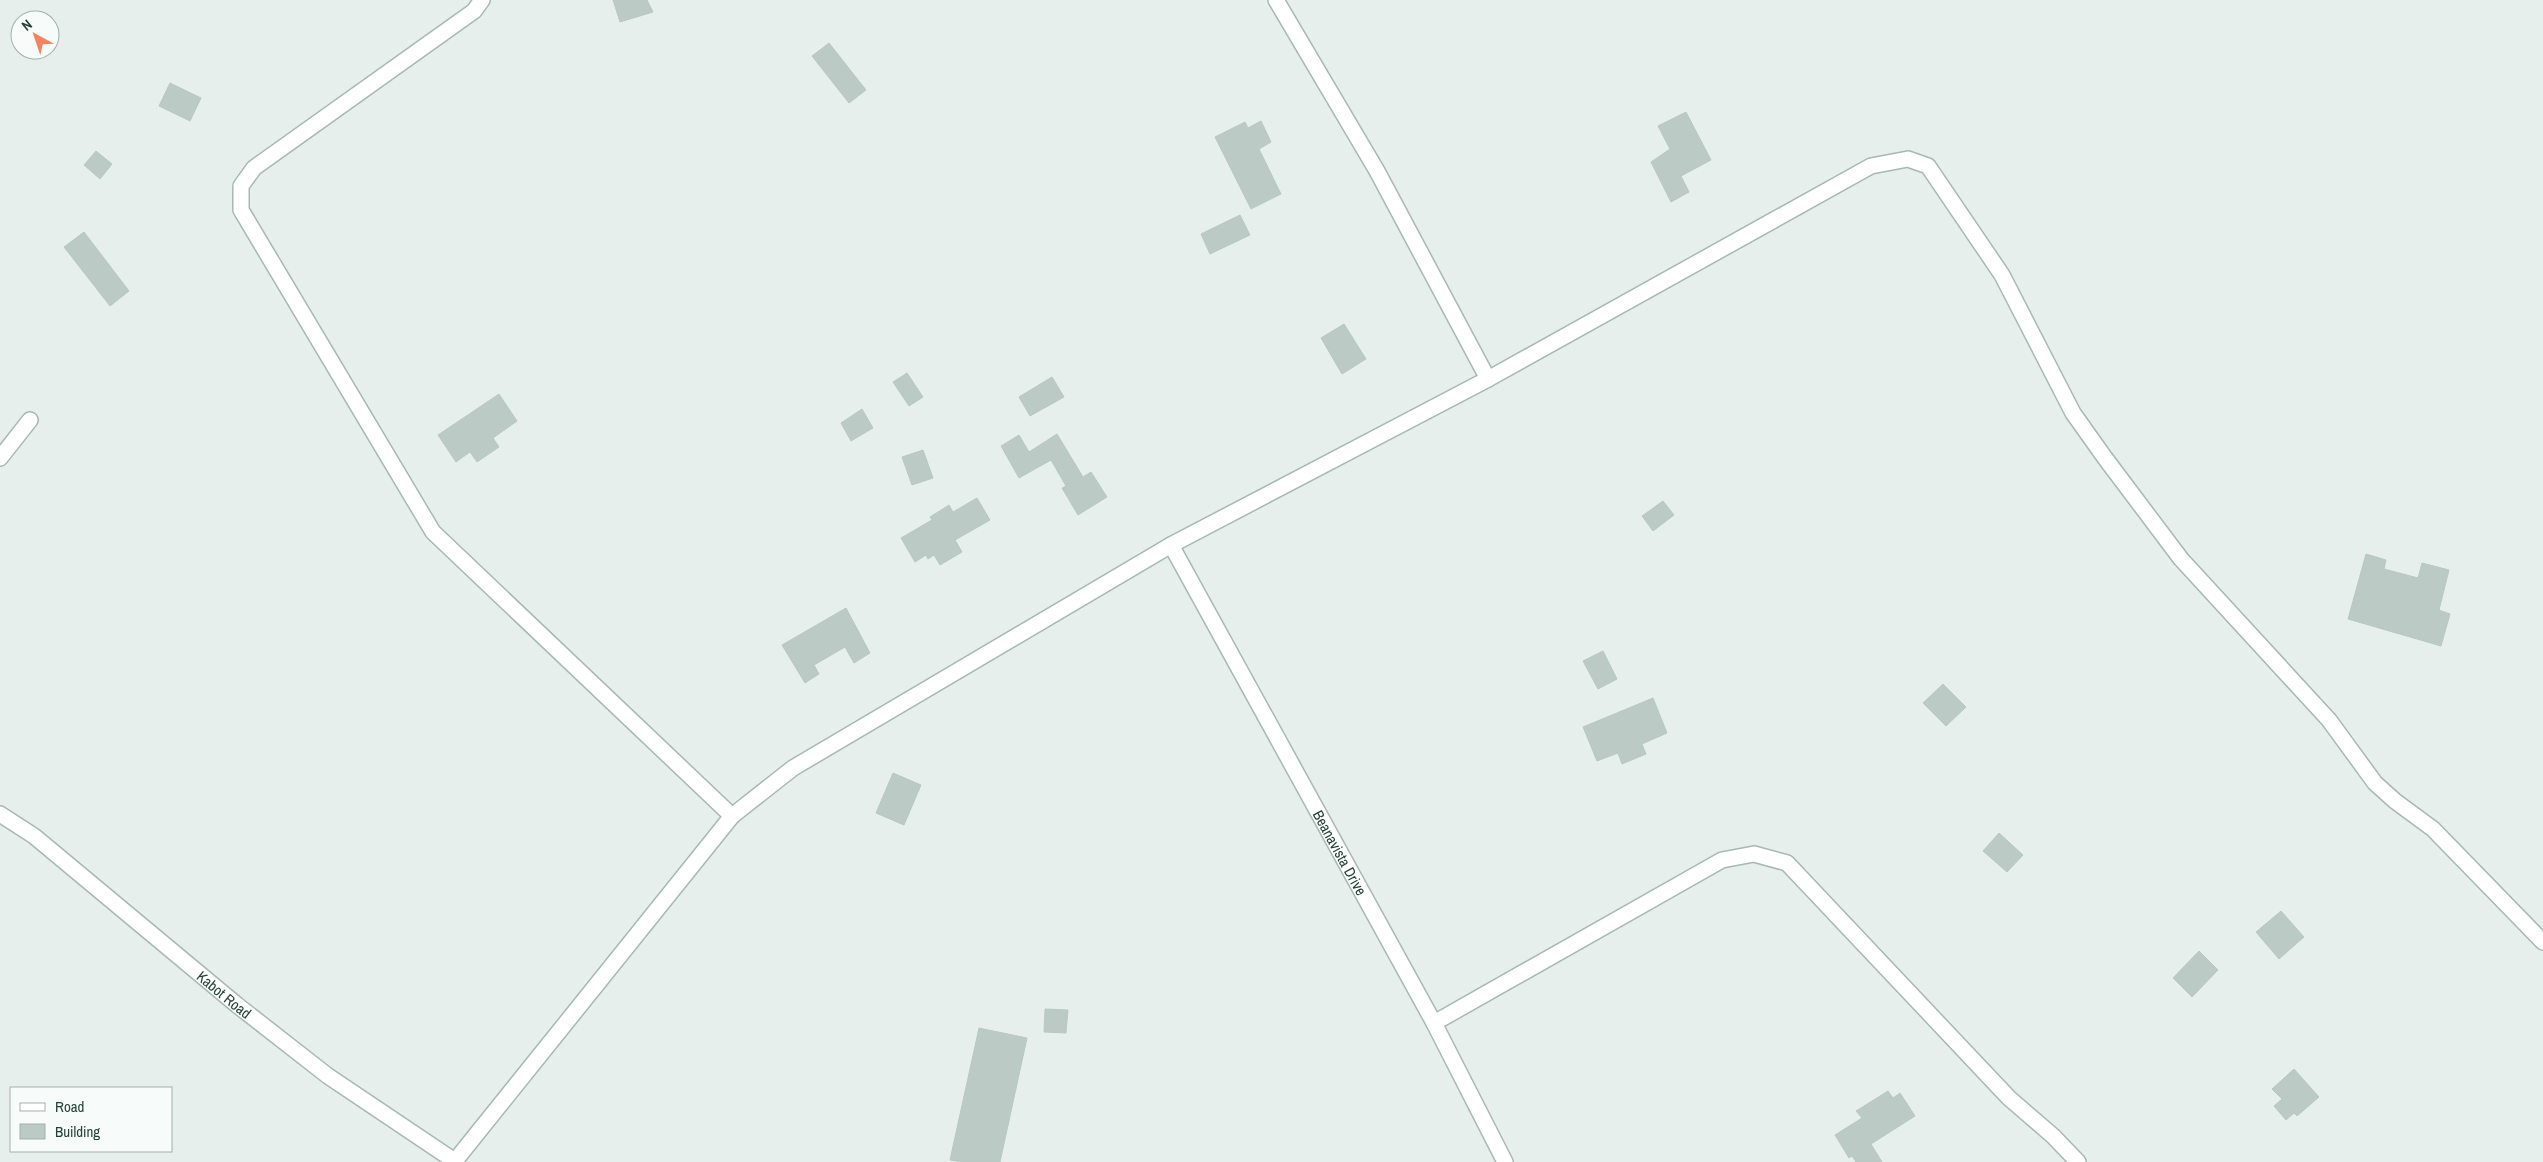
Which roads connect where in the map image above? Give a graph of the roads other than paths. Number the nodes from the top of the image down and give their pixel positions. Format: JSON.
{"nodes":[{"id":1,"x":482,"y":0,"type":"edge"},
{"id":2,"x":1276,"y":0,"type":"edge"},
{"id":3,"x":1488,"y":379,"type":"junction"},
{"id":4,"x":30,"y":420,"type":"dead end"},
{"id":5,"x":0,"y":458,"type":"edge"},
{"id":6,"x":1171,"y":545,"type":"junction"},
{"id":7,"x":0,"y":814,"type":"edge"},
{"id":8,"x":732,"y":816,"type":"junction"},
{"id":9,"x":2543,"y":942,"type":"edge"},
{"id":10,"x":1434,"y":1023,"type":"junction"},
{"id":11,"x":455,"y":1161,"type":"edge"},
{"id":12,"x":1505,"y":1162,"type":"edge"},
{"id":13,"x":2078,"y":1162,"type":"edge"}],
"edges":[{"from":1,"to":8,"type":"street"},
{"from":2,"to":3,"type":"street"},
{"from":3,"to":6,"type":"street"},
{"from":3,"to":9,"type":"street"},
{"from":4,"to":5,"type":"street"},
{"from":6,"to":8,"type":"street"},
{"from":6,"to":10,"type":"street","name":"Beanavista Drive"},
{"from":7,"to":11,"type":"street","name":"Kabot Road"},
{"from":8,"to":11,"type":"street"},
{"from":10,"to":12,"type":"street","name":"Beanavista Drive"},
{"from":10,"to":13,"type":"street"}]}
